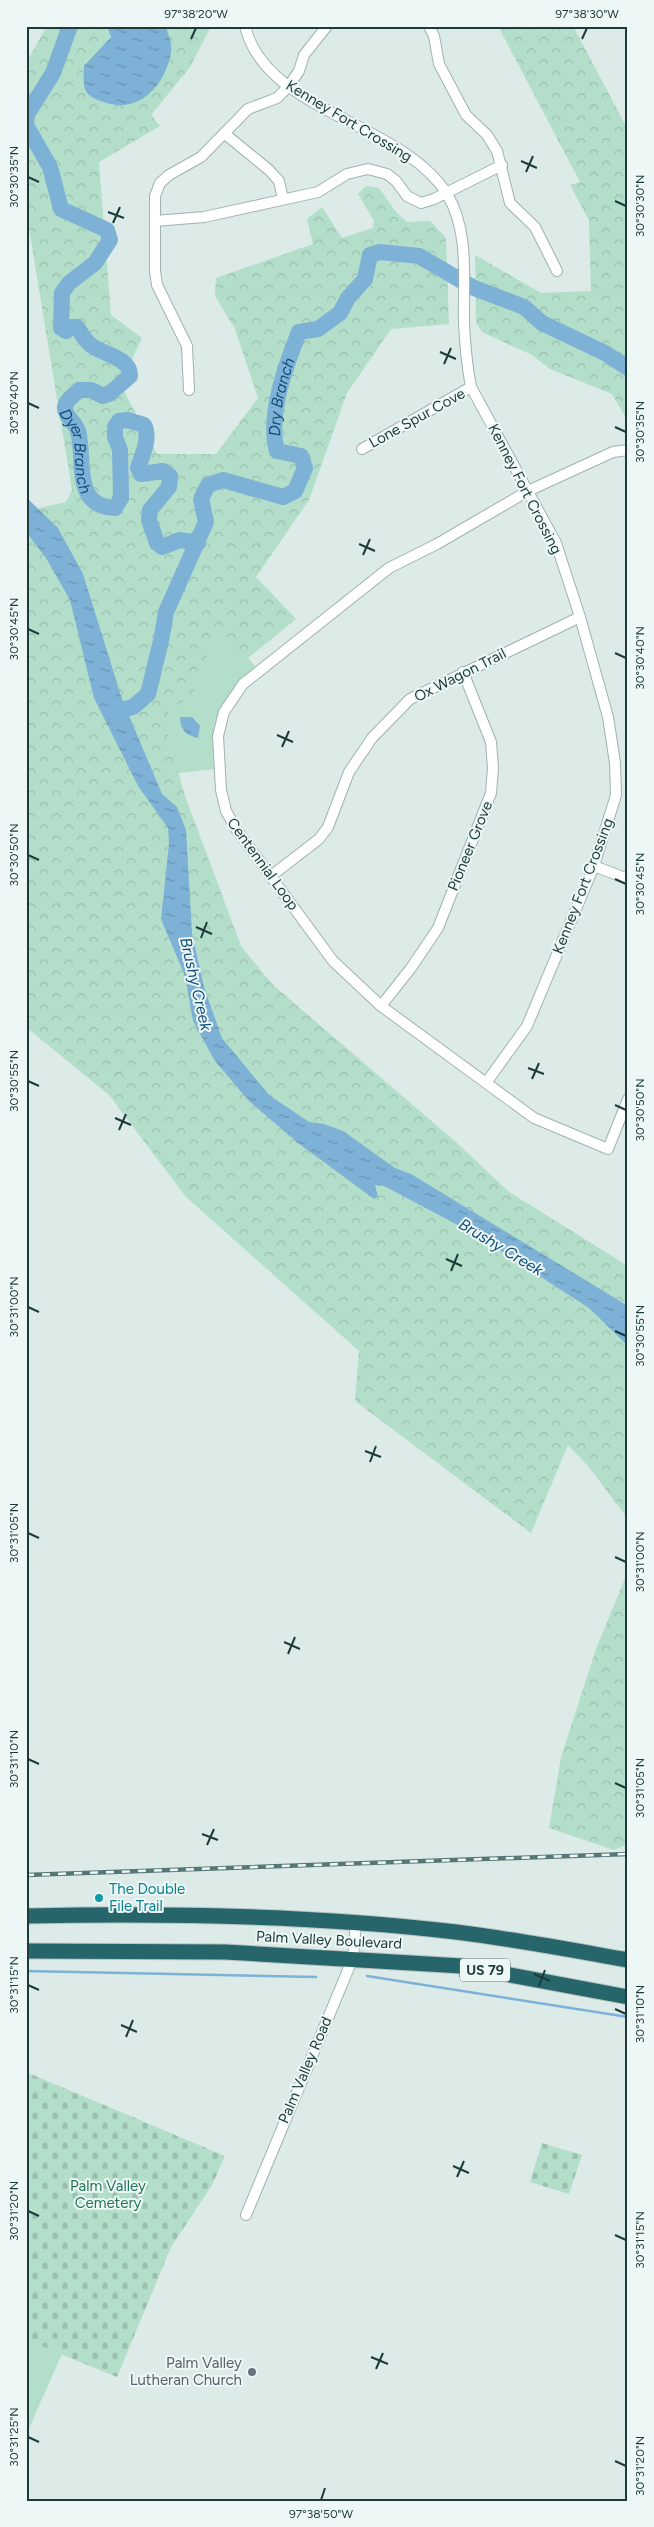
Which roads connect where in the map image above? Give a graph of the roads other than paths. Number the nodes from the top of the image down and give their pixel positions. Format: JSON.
{"nodes":[{"id":1,"x":245,"y":26,"type":"edge"},
{"id":2,"x":327,"y":26,"type":"edge"},
{"id":3,"x":430,"y":26,"type":"edge"},
{"id":4,"x":288,"y":87,"type":"junction"},
{"id":5,"x":225,"y":134,"type":"junction"},
{"id":6,"x":502,"y":165,"type":"junction"},
{"id":7,"x":446,"y":193,"type":"junction"},
{"id":8,"x":283,"y":199,"type":"junction"},
{"id":9,"x":155,"y":221,"type":"junction"},
{"id":10,"x":558,"y":271,"type":"dead end"},
{"id":11,"x":471,"y":387,"type":"junction"},
{"id":12,"x":189,"y":390,"type":"dead end"},
{"id":13,"x":362,"y":449,"type":"dead end"},
{"id":14,"x":628,"y":450,"type":"edge"},
{"id":15,"x":528,"y":491,"type":"junction"},
{"id":16,"x":580,"y":617,"type":"junction"},
{"id":17,"x":463,"y":672,"type":"junction"},
{"id":18,"x":594,"y":866,"type":"junction"},
{"id":19,"x":271,"y":876,"type":"junction"},
{"id":20,"x":628,"y":879,"type":"edge"},
{"id":21,"x":381,"y":1006,"type":"junction"},
{"id":22,"x":486,"y":1083,"type":"junction"},
{"id":23,"x":628,"y":1099,"type":"edge"},
{"id":24,"x":26,"y":1916,"type":"edge"},
{"id":25,"x":356,"y":1923,"type":"junction"},
{"id":26,"x":26,"y":1951,"type":"edge"},
{"id":27,"x":353,"y":1958,"type":"junction"},
{"id":28,"x":628,"y":1960,"type":"edge"},
{"id":29,"x":628,"y":1997,"type":"edge"},
{"id":30,"x":246,"y":2215,"type":"dead end"}],
"edges":[{"from":1,"to":4,"type":"street","name":"Kenney Fort Crossing"},
{"from":2,"to":4,"type":"street"},
{"from":3,"to":6,"type":"street"},
{"from":4,"to":5,"type":"street"},
{"from":4,"to":7,"type":"street","name":"Kenney Fort Crossing"},
{"from":5,"to":8,"type":"street"},
{"from":5,"to":9,"type":"street"},
{"from":6,"to":7,"type":"street"},
{"from":6,"to":10,"type":"street"},
{"from":7,"to":8,"type":"street"},
{"from":7,"to":11,"type":"street","name":"Kenney Fort Crossing"},
{"from":8,"to":9,"type":"street"},
{"from":9,"to":12,"type":"street"},
{"from":11,"to":13,"type":"street","name":"Lone Spur Cove"},
{"from":11,"to":15,"type":"street","name":"Kenney Fort Crossing"},
{"from":14,"to":15,"type":"street","name":"Centennial Loop"},
{"from":15,"to":16,"type":"street","name":"Kenney Fort Crossing"},
{"from":15,"to":19,"type":"street","name":"Centennial Loop"},
{"from":16,"to":17,"type":"street","name":"Ox Wagon Trail"},
{"from":16,"to":18,"type":"street","name":"Kenney Fort Crossing"},
{"from":17,"to":19,"type":"street","name":"Ox Wagon Trail"},
{"from":17,"to":21,"type":"street","name":"Pioneer Grove"},
{"from":18,"to":20,"type":"street"},
{"from":18,"to":22,"type":"street","name":"Kenney Fort Crossing"},
{"from":19,"to":21,"type":"street","name":"Centennial Loop"},
{"from":21,"to":22,"type":"street","name":"Centennial Loop"},
{"from":22,"to":23,"type":"street","name":"Centennial Loop"},
{"from":24,"to":25,"type":"highway","name":"Palm Valley Boulevard","number":"US 79"},
{"from":25,"to":27,"type":"street","name":"Palm Valley Road"},
{"from":25,"to":28,"type":"highway","name":"Palm Valley Boulevard","number":"US 79"},
{"from":26,"to":27,"type":"highway","name":"Palm Valley Boulevard","number":"US 79"},
{"from":27,"to":29,"type":"highway","name":"Palm Valley Boulevard","number":"US 79"},
{"from":27,"to":30,"type":"street","name":"Palm Valley Road"}]}
